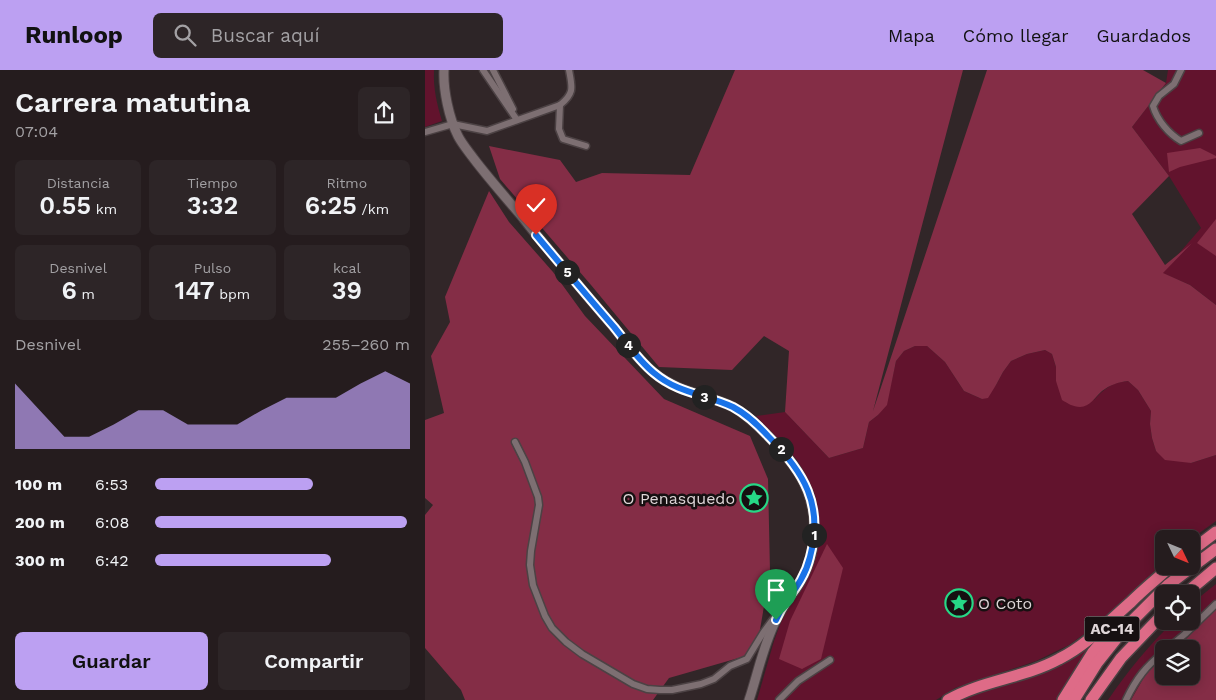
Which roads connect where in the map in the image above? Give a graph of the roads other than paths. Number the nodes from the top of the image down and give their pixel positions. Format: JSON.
{"nodes":[{"id":1,"x":444,"y":70,"type":"edge"},
{"id":2,"x":483,"y":70,"type":"edge"},
{"id":3,"x":493,"y":70,"type":"edge"},
{"id":4,"x":569,"y":70,"type":"edge"},
{"id":5,"x":1181,"y":70,"type":"edge"},
{"id":6,"x":560,"y":105,"type":"junction"},
{"id":7,"x":517,"y":120,"type":"junction"},
{"id":8,"x":453,"y":124,"type":"junction"},
{"id":9,"x":425,"y":132,"type":"edge"},
{"id":10,"x":1199,"y":133,"type":"dead end"},
{"id":11,"x":586,"y":146,"type":"dead end"},
{"id":12,"x":515,"y":442,"type":"dead end"},
{"id":13,"x":1216,"y":532,"type":"edge"},
{"id":14,"x":1200,"y":544,"type":"edge"},
{"id":15,"x":1216,"y":548,"type":"edge"},
{"id":16,"x":1216,"y":568,"type":"edge"},
{"id":17,"x":1162,"y":575,"type":"edge"},
{"id":18,"x":1163,"y":575,"type":"edge"},
{"id":19,"x":1196,"y":585,"type":"edge"},
{"id":20,"x":786,"y":602,"type":"junction"},
{"id":21,"x":1216,"y":604,"type":"edge"},
{"id":22,"x":1155,"y":622,"type":"edge"},
{"id":23,"x":1178,"y":640,"type":"edge"},
{"id":24,"x":1155,"y":659,"type":"edge"},
{"id":25,"x":830,"y":660,"type":"dead end"},
{"id":26,"x":749,"y":700,"type":"edge"},
{"id":27,"x":779,"y":700,"type":"edge"},
{"id":28,"x":948,"y":700,"type":"edge"},
{"id":29,"x":1063,"y":700,"type":"edge"},
{"id":30,"x":1074,"y":700,"type":"edge"},
{"id":31,"x":1091,"y":700,"type":"edge"},
{"id":32,"x":1126,"y":700,"type":"edge"}],
"edges":[{"from":1,"to":8,"type":"street"},
{"from":2,"to":7,"type":"street"},
{"from":3,"to":7,"type":"street"},
{"from":4,"to":6,"type":"street"},
{"from":5,"to":10,"type":"street"},
{"from":6,"to":7,"type":"street"},
{"from":6,"to":11,"type":"street"},
{"from":7,"to":8,"type":"street"},
{"from":8,"to":9,"type":"street"},
{"from":8,"to":20,"type":"street"},
{"from":12,"to":20,"type":"street"},
{"from":13,"to":14,"type":"highway"},
{"from":15,"to":30,"type":"highway","number":"AC-14"},
{"from":16,"to":19,"type":"highway"},
{"from":17,"to":28,"type":"highway"},
{"from":18,"to":29,"type":"highway","number":"AC-14"},
{"from":20,"to":26,"type":"street"},
{"from":21,"to":23,"type":"street"},
{"from":22,"to":31,"type":"highway","number":"AC-14"},
{"from":24,"to":32,"type":"street"},
{"from":25,"to":27,"type":"street"}]}
